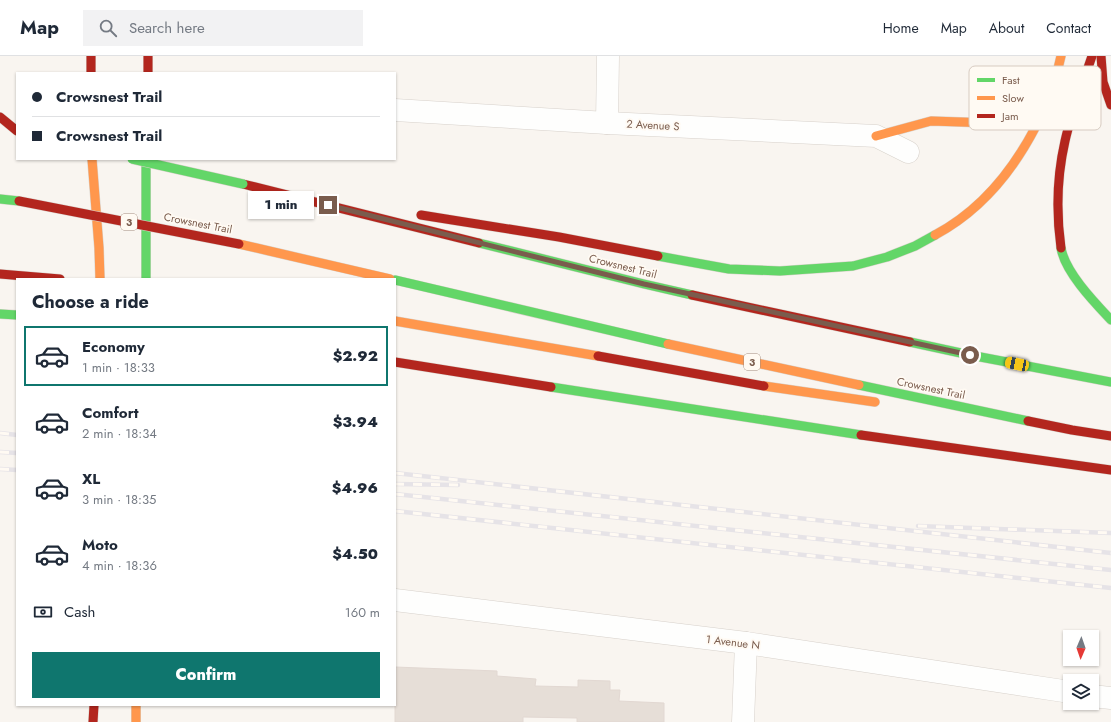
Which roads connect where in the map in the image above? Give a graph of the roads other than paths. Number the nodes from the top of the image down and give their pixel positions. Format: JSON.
{"nodes":[{"id":1,"x":92,"y":56,"type":"edge"},
{"id":2,"x":148,"y":56,"type":"edge"},
{"id":3,"x":608,"y":56,"type":"edge"},
{"id":4,"x":1061,"y":56,"type":"edge"},
{"id":5,"x":1092,"y":56,"type":"edge"},
{"id":6,"x":1101,"y":56,"type":"edge"},
{"id":7,"x":1059,"y":66,"type":"edge"},
{"id":8,"x":1089,"y":66,"type":"edge"},
{"id":9,"x":1100,"y":66,"type":"edge"},
{"id":10,"x":91,"y":72,"type":"edge"},
{"id":11,"x":148,"y":72,"type":"edge"},
{"id":12,"x":1101,"y":75,"type":"edge"},
{"id":13,"x":1111,"y":105,"type":"edge"},
{"id":14,"x":396,"y":110,"type":"edge"},
{"id":15,"x":0,"y":117,"type":"edge"},
{"id":16,"x":969,"y":122,"type":"edge"},
{"id":17,"x":607,"y":123,"type":"junction"},
{"id":18,"x":1033,"y":130,"type":"edge"},
{"id":19,"x":1068,"y":130,"type":"edge"},
{"id":20,"x":16,"y":132,"type":"edge"},
{"id":21,"x":16,"y":133,"type":"edge"},
{"id":22,"x":6,"y":134,"type":"dead end"},
{"id":23,"x":876,"y":136,"type":"junction"},
{"id":24,"x":908,"y":152,"type":"dead end"},
{"id":25,"x":92,"y":160,"type":"edge"},
{"id":26,"x":136,"y":160,"type":"edge"},
{"id":27,"x":146,"y":160,"type":"edge"},
{"id":28,"x":282,"y":194,"type":"junction"},
{"id":29,"x":0,"y":199,"type":"edge"},
{"id":30,"x":382,"y":209,"type":"dead end"},
{"id":31,"x":413,"y":214,"type":"dead end"},
{"id":32,"x":0,"y":274,"type":"edge"},
{"id":33,"x":48,"y":278,"type":"edge"},
{"id":34,"x":100,"y":278,"type":"edge"},
{"id":35,"x":146,"y":278,"type":"edge"},
{"id":36,"x":386,"y":278,"type":"edge"},
{"id":37,"x":396,"y":280,"type":"edge"},
{"id":38,"x":0,"y":314,"type":"edge"},
{"id":39,"x":16,"y":315,"type":"edge"},
{"id":40,"x":1111,"y":320,"type":"edge"},
{"id":41,"x":396,"y":321,"type":"edge"},
{"id":42,"x":396,"y":362,"type":"edge"},
{"id":43,"x":1111,"y":382,"type":"edge"},
{"id":44,"x":886,"y":403,"type":"dead end"},
{"id":45,"x":932,"y":410,"type":"dead end"},
{"id":46,"x":1072,"y":430,"type":"junction"},
{"id":47,"x":1111,"y":436,"type":"edge"},
{"id":48,"x":1111,"y":470,"type":"edge"},
{"id":49,"x":396,"y":600,"type":"edge"},
{"id":50,"x":746,"y":644,"type":"junction"},
{"id":51,"x":1063,"y":691,"type":"edge"},
{"id":52,"x":1099,"y":697,"type":"edge"},
{"id":53,"x":1111,"y":698,"type":"edge"},
{"id":54,"x":94,"y":706,"type":"edge"},
{"id":55,"x":136,"y":706,"type":"edge"},
{"id":56,"x":93,"y":722,"type":"edge"},
{"id":57,"x":136,"y":722,"type":"edge"},
{"id":58,"x":743,"y":722,"type":"edge"}],
"edges":[{"from":1,"to":10,"type":"main road"},
{"from":2,"to":11,"type":"main road"},
{"from":3,"to":17,"type":"street"},
{"from":4,"to":7,"type":"main road"},
{"from":5,"to":8,"type":"main road"},
{"from":6,"to":9,"type":"main road"},
{"from":12,"to":13,"type":"main road"},
{"from":14,"to":17,"type":"street","name":"2 Avenue S"},
{"from":15,"to":20,"type":"main road"},
{"from":16,"to":23,"type":"main road"},
{"from":17,"to":23,"type":"street","name":"2 Avenue S"},
{"from":18,"to":31,"type":"main road"},
{"from":19,"to":40,"type":"main road"},
{"from":21,"to":22,"type":"main road"},
{"from":23,"to":24,"type":"street","name":"2 Avenue S"},
{"from":25,"to":34,"type":"main road"},
{"from":26,"to":28,"type":"main road","name":"Crowsnest Trail","bridge":true},
{"from":27,"to":35,"type":"main road"},
{"from":28,"to":30,"type":"main road"},
{"from":28,"to":43,"type":"main road","name":"Crowsnest Trail"},
{"from":29,"to":36,"type":"main road","name":"Crowsnest Trail","number":"3","bridge":true},
{"from":32,"to":33,"type":"main road"},
{"from":37,"to":46,"type":"main road","name":"Crowsnest Trail","number":"3"},
{"from":38,"to":39,"type":"main road"},
{"from":41,"to":44,"type":"main road"},
{"from":42,"to":48,"type":"main road"},
{"from":45,"to":46,"type":"main road"},
{"from":46,"to":47,"type":"main road","name":"Crowsnest Trail","number":"3"},
{"from":49,"to":50,"type":"street","name":"1 Avenue N"},
{"from":50,"to":51,"type":"street","name":"1 Avenue N"},
{"from":50,"to":58,"type":"street"},
{"from":52,"to":53,"type":"street"},
{"from":54,"to":56,"type":"main road"},
{"from":55,"to":57,"type":"main road"}]}
